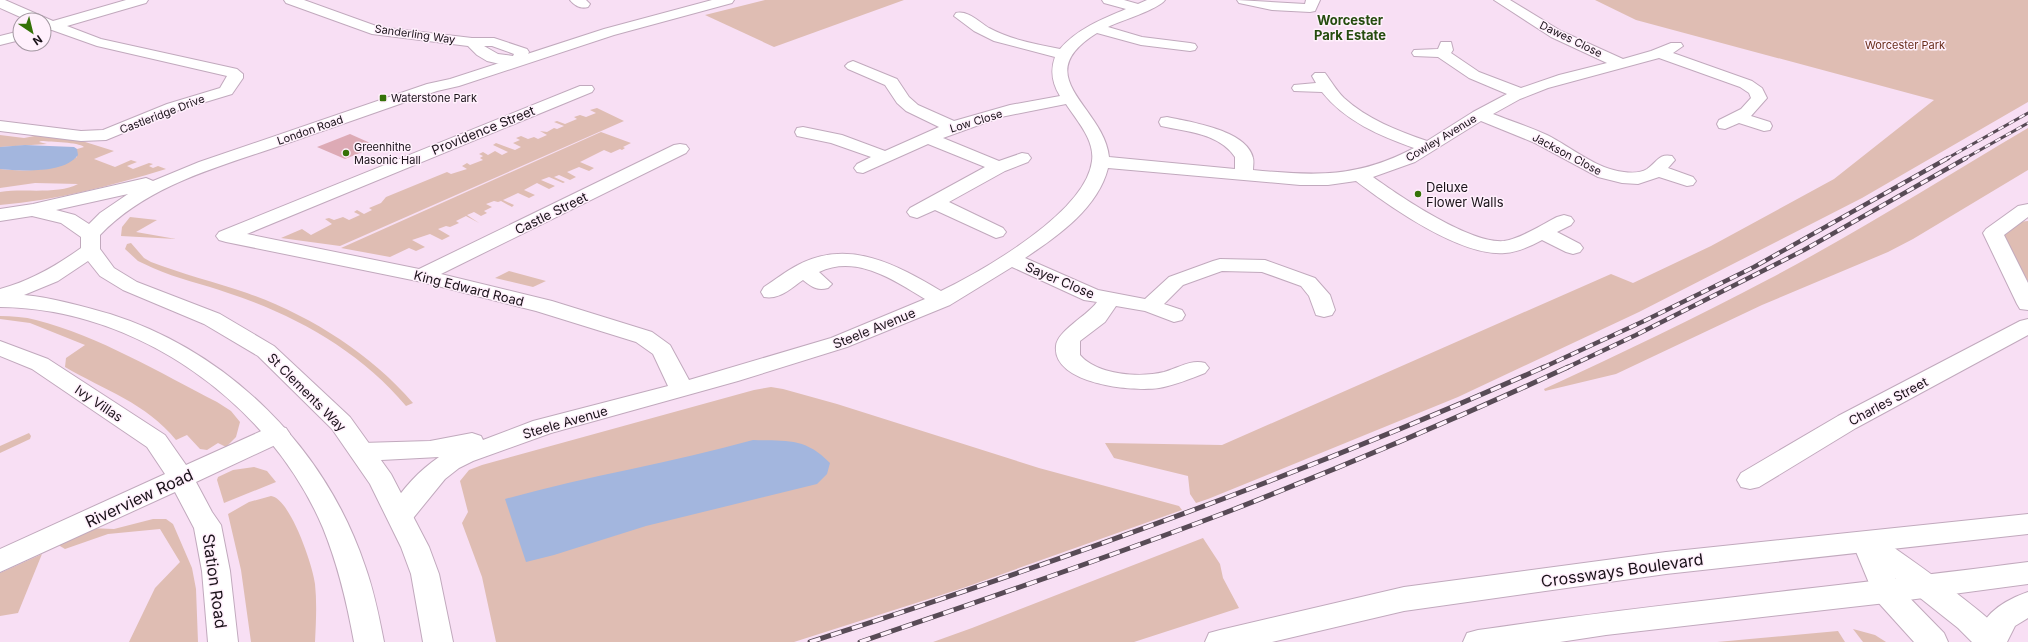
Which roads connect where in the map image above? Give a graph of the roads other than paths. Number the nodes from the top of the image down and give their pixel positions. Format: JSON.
{"nodes":[{"id":1,"x":141,"y":0,"type":"edge"},
{"id":2,"x":291,"y":0,"type":"edge"},
{"id":3,"x":727,"y":0,"type":"edge"},
{"id":4,"x":1109,"y":0,"type":"edge"},
{"id":5,"x":1158,"y":0,"type":"edge"},
{"id":6,"x":1244,"y":0,"type":"edge"},
{"id":7,"x":1501,"y":0,"type":"edge"},
{"id":8,"x":0,"y":3,"type":"edge"},
{"id":9,"x":1313,"y":8,"type":"edge"},
{"id":10,"x":1140,"y":9,"type":"junction"},
{"id":11,"x":19,"y":12,"type":"edge"},
{"id":12,"x":958,"y":14,"type":"dead end"},
{"id":13,"x":52,"y":22,"type":"edge"},
{"id":14,"x":52,"y":26,"type":"edge"},
{"id":15,"x":1097,"y":28,"type":"junction"},
{"id":16,"x":12,"y":37,"type":"edge"},
{"id":17,"x":0,"y":41,"type":"edge"},
{"id":18,"x":472,"y":42,"type":"junction"},
{"id":19,"x":1195,"y":47,"type":"dead end"},
{"id":20,"x":1419,"y":53,"type":"dead end"},
{"id":21,"x":1064,"y":54,"type":"junction"},
{"id":22,"x":520,"y":57,"type":"junction"},
{"id":23,"x":497,"y":60,"type":"junction"},
{"id":24,"x":1622,"y":64,"type":"junction"},
{"id":25,"x":853,"y":66,"type":"dead end"},
{"id":26,"x":892,"y":68,"type":"dead end"},
{"id":27,"x":876,"y":75,"type":"junction"},
{"id":28,"x":433,"y":86,"type":"junction"},
{"id":29,"x":1300,"y":88,"type":"dead end"},
{"id":30,"x":586,"y":89,"type":"dead end"},
{"id":31,"x":1520,"y":93,"type":"junction"},
{"id":32,"x":1070,"y":99,"type":"junction"},
{"id":33,"x":1479,"y":115,"type":"junction"},
{"id":34,"x":1167,"y":122,"type":"dead end"},
{"id":35,"x":844,"y":125,"type":"dead end"},
{"id":36,"x":0,"y":126,"type":"edge"},
{"id":37,"x":1764,"y":126,"type":"dead end"},
{"id":38,"x":953,"y":127,"type":"junction"},
{"id":39,"x":804,"y":132,"type":"dead end"},
{"id":40,"x":828,"y":136,"type":"junction"},
{"id":41,"x":929,"y":138,"type":"junction"},
{"id":42,"x":1427,"y":148,"type":"junction"},
{"id":43,"x":680,"y":149,"type":"dead end"},
{"id":44,"x":886,"y":157,"type":"junction"},
{"id":45,"x":1022,"y":158,"type":"dead end"},
{"id":46,"x":1100,"y":162,"type":"junction"},
{"id":47,"x":999,"y":167,"type":"junction"},
{"id":48,"x":863,"y":168,"type":"dead end"},
{"id":49,"x":187,"y":173,"type":"junction"},
{"id":50,"x":1244,"y":174,"type":"junction"},
{"id":51,"x":1359,"y":175,"type":"junction"},
{"id":52,"x":1687,"y":181,"type":"dead end"},
{"id":53,"x":935,"y":203,"type":"junction"},
{"id":54,"x":32,"y":210,"type":"junction"},
{"id":55,"x":2028,"y":210,"type":"edge"},
{"id":56,"x":917,"y":212,"type":"dead end"},
{"id":57,"x":0,"y":215,"type":"edge"},
{"id":58,"x":1564,"y":221,"type":"dead end"},
{"id":59,"x":996,"y":232,"type":"dead end"},
{"id":60,"x":1541,"y":232,"type":"junction"},
{"id":61,"x":226,"y":236,"type":"joint"},
{"id":62,"x":90,"y":242,"type":"junction"},
{"id":63,"x":1573,"y":248,"type":"dead end"},
{"id":64,"x":1010,"y":259,"type":"junction"},
{"id":65,"x":804,"y":270,"type":"junction"},
{"id":66,"x":422,"y":276,"type":"junction"},
{"id":67,"x":821,"y":284,"type":"dead end"},
{"id":68,"x":772,"y":292,"type":"dead end"},
{"id":69,"x":0,"y":296,"type":"edge"},
{"id":70,"x":942,"y":300,"type":"junction"},
{"id":71,"x":1110,"y":300,"type":"junction"},
{"id":72,"x":0,"y":301,"type":"edge"},
{"id":73,"x":2028,"y":304,"type":"edge"},
{"id":74,"x":1150,"y":306,"type":"junction"},
{"id":75,"x":1324,"y":310,"type":"dead end"},
{"id":76,"x":1174,"y":315,"type":"dead end"},
{"id":77,"x":2028,"y":326,"type":"edge"},
{"id":78,"x":0,"y":348,"type":"edge"},
{"id":79,"x":1197,"y":368,"type":"dead end"},
{"id":80,"x":682,"y":389,"type":"junction"},
{"id":81,"x":277,"y":434,"type":"junction"},
{"id":82,"x":518,"y":435,"type":"junction"},
{"id":83,"x":362,"y":452,"type":"junction"},
{"id":84,"x":182,"y":479,"type":"junction"},
{"id":85,"x":1750,"y":480,"type":"dead end"},
{"id":86,"x":400,"y":515,"type":"junction"},
{"id":87,"x":2028,"y":524,"type":"edge"},
{"id":88,"x":1866,"y":542,"type":"junction"},
{"id":89,"x":0,"y":561,"type":"edge"},
{"id":90,"x":2028,"y":573,"type":"edge"},
{"id":91,"x":1926,"y":586,"type":"junction"},
{"id":92,"x":1886,"y":592,"type":"junction"},
{"id":93,"x":2028,"y":604,"type":"edge"},
{"id":94,"x":223,"y":642,"type":"edge"},
{"id":95,"x":369,"y":642,"type":"edge"},
{"id":96,"x":438,"y":642,"type":"edge"},
{"id":97,"x":1220,"y":642,"type":"edge"},
{"id":98,"x":1478,"y":642,"type":"edge"},
{"id":99,"x":1934,"y":642,"type":"edge"},
{"id":100,"x":1992,"y":642,"type":"edge"}],
"edges":[{"from":1,"to":13,"type":"street"},
{"from":2,"to":18,"type":"street","name":"Sanderling Way"},
{"from":3,"to":22,"type":"street","name":"London Road"},
{"from":4,"to":10,"type":"street"},
{"from":5,"to":10,"type":"street"},
{"from":6,"to":9,"type":"street"},
{"from":7,"to":24,"type":"street","name":"Dawes Close"},
{"from":8,"to":11,"type":"street","name":"Castleridge Drive"},
{"from":10,"to":15,"type":"street"},
{"from":12,"to":21,"type":"street"},
{"from":14,"to":36,"type":"street","name":"Castleridge Drive"},
{"from":15,"to":19,"type":"street"},
{"from":15,"to":21,"type":"street"},
{"from":16,"to":17,"type":"street"},
{"from":18,"to":22,"type":"street","name":"Sanderling Way"},
{"from":18,"to":23,"type":"street","name":"Sanderling Way"},
{"from":20,"to":31,"type":"street"},
{"from":21,"to":32,"type":"street","name":"Steele Avenue"},
{"from":22,"to":23,"type":"street","name":"Sanderling Way"},
{"from":22,"to":28,"type":"street","name":"London Road"},
{"from":23,"to":28,"type":"street","name":"London Road"},
{"from":24,"to":31,"type":"street","name":"Cowley Avenue"},
{"from":24,"to":37,"type":"street","name":"Cowley Avenue"},
{"from":25,"to":27,"type":"street"},
{"from":26,"to":27,"type":"street"},
{"from":27,"to":38,"type":"street"},
{"from":28,"to":49,"type":"street","name":"London Road"},
{"from":29,"to":42,"type":"street"},
{"from":30,"to":61,"type":"street","name":"Providence Street"},
{"from":31,"to":33,"type":"street","name":"Cowley Avenue"},
{"from":32,"to":38,"type":"street","name":"Low Close"},
{"from":32,"to":46,"type":"street","name":"Steele Avenue"},
{"from":33,"to":42,"type":"street","name":"Cowley Avenue"},
{"from":33,"to":52,"type":"street","name":"Jackson Close"},
{"from":34,"to":50,"type":"street"},
{"from":35,"to":40,"type":"street"},
{"from":38,"to":41,"type":"street","name":"Low Close"},
{"from":39,"to":40,"type":"street"},
{"from":40,"to":44,"type":"street"},
{"from":41,"to":44,"type":"street","name":"Low Close"},
{"from":41,"to":47,"type":"street"},
{"from":42,"to":51,"type":"street","name":"Cowley Avenue"},
{"from":43,"to":66,"type":"street","name":"Castle Street"},
{"from":44,"to":48,"type":"street","name":"Low Close"},
{"from":45,"to":47,"type":"street"},
{"from":46,"to":50,"type":"street","name":"Cowley Avenue"},
{"from":46,"to":64,"type":"street","name":"Steele Avenue"},
{"from":47,"to":53,"type":"street"},
{"from":49,"to":54,"type":"street","name":"London Road"},
{"from":49,"to":62,"type":"street","name":"London Road"},
{"from":50,"to":51,"type":"street","name":"Cowley Avenue"},
{"from":51,"to":60,"type":"street"},
{"from":53,"to":56,"type":"street"},
{"from":53,"to":59,"type":"street"},
{"from":54,"to":57,"type":"street","name":"London Road"},
{"from":54,"to":62,"type":"street","name":"St Clements Way"},
{"from":55,"to":73,"type":"street"},
{"from":58,"to":60,"type":"street"},
{"from":60,"to":63,"type":"street"},
{"from":61,"to":66,"type":"street","name":"King Edward Road"},
{"from":62,"to":69,"type":"street","name":"London Road"},
{"from":62,"to":83,"type":"street","name":"St Clements Way"},
{"from":64,"to":70,"type":"street","name":"Steele Avenue"},
{"from":64,"to":71,"type":"street","name":"Sayer Close"},
{"from":65,"to":67,"type":"street"},
{"from":65,"to":68,"type":"street"},
{"from":65,"to":70,"type":"street"},
{"from":66,"to":80,"type":"street","name":"King Edward Road"},
{"from":70,"to":80,"type":"street","name":"Steele Avenue"},
{"from":71,"to":74,"type":"street","name":"Sayer Close"},
{"from":71,"to":79,"type":"street","name":"Sayer Close"},
{"from":72,"to":81,"type":"street"},
{"from":74,"to":75,"type":"street"},
{"from":74,"to":76,"type":"street","name":"Sayer Close"},
{"from":77,"to":85,"type":"street","name":"Charles Street"},
{"from":78,"to":84,"type":"street","name":"Ivy Villas"},
{"from":80,"to":82,"type":"street","name":"Steele Avenue"},
{"from":81,"to":84,"type":"street","name":"Riverview Road"},
{"from":81,"to":95,"type":"street"},
{"from":82,"to":83,"type":"street"},
{"from":82,"to":86,"type":"street","name":"Steele Avenue"},
{"from":83,"to":86,"type":"street","name":"St Clements Way"},
{"from":84,"to":89,"type":"street","name":"Riverview Road"},
{"from":84,"to":94,"type":"street","name":"Station Road"},
{"from":86,"to":96,"type":"street","name":"St Clements Way"},
{"from":87,"to":88,"type":"street","name":"Crossways Boulevard"},
{"from":88,"to":91,"type":"street"},
{"from":88,"to":92,"type":"street"},
{"from":88,"to":97,"type":"street","name":"Crossways Boulevard"},
{"from":90,"to":91,"type":"street"},
{"from":91,"to":92,"type":"street"},
{"from":91,"to":100,"type":"street"},
{"from":92,"to":98,"type":"street"},
{"from":92,"to":99,"type":"street"},
{"from":93,"to":100,"type":"street"}]}
